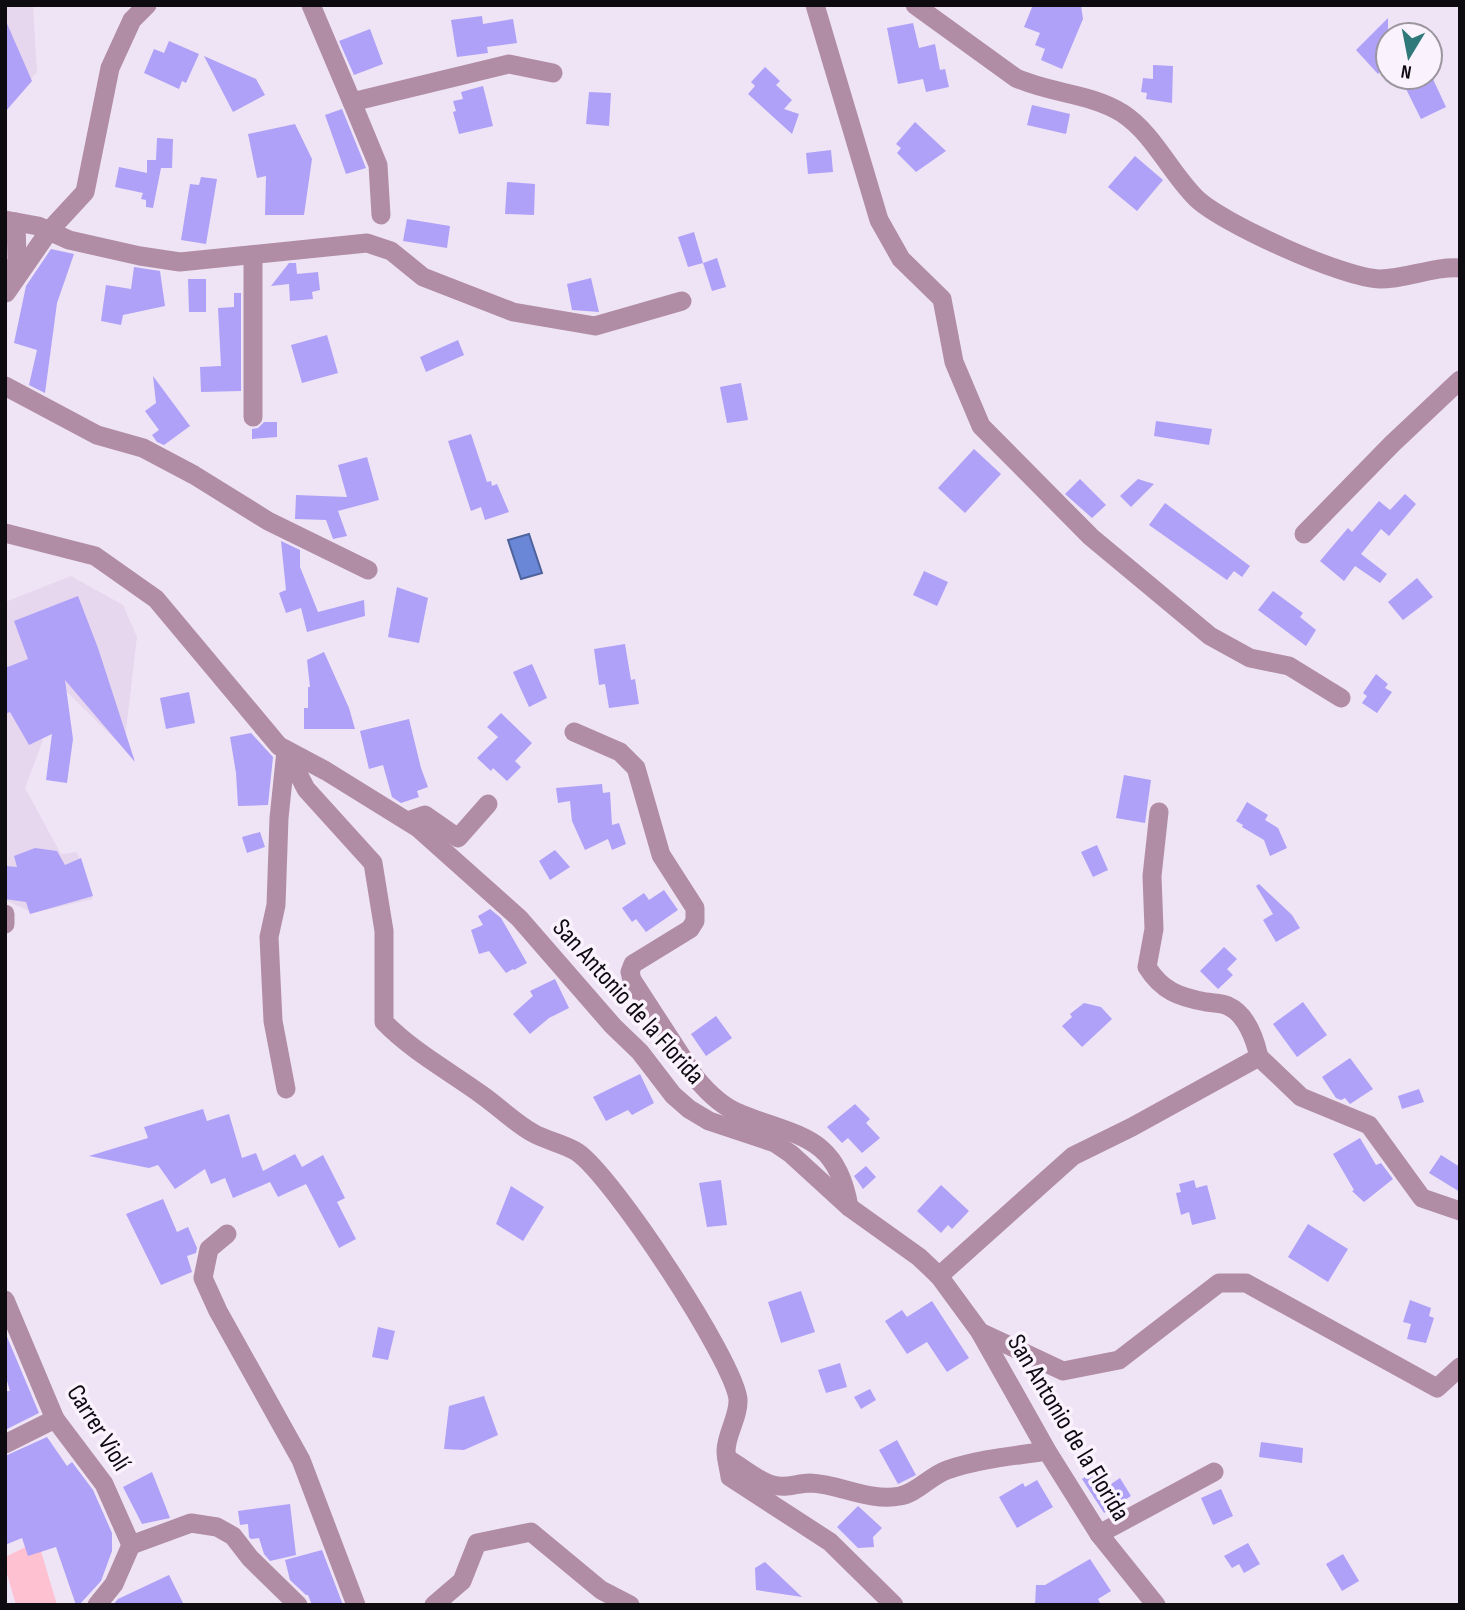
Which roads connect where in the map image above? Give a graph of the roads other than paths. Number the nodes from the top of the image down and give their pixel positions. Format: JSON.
{"nodes":[{"id":1,"x":147,"y":5,"type":"edge"},
{"id":2,"x":311,"y":5,"type":"edge"},
{"id":3,"x":815,"y":5,"type":"edge"},
{"id":4,"x":915,"y":5,"type":"edge"},
{"id":5,"x":553,"y":73,"type":"dead end"},
{"id":6,"x":352,"y":102,"type":"junction"},
{"id":7,"x":381,"y":215,"type":"dead end"},
{"id":8,"x":11,"y":221,"type":"edge"},
{"id":9,"x":48,"y":231,"type":"junction"},
{"id":10,"x":253,"y":255,"type":"junction"},
{"id":11,"x":1460,"y":268,"type":"edge"},
{"id":12,"x":6,"y":292,"type":"edge"},
{"id":13,"x":682,"y":300,"type":"dead end"},
{"id":14,"x":1460,"y":380,"type":"edge"},
{"id":15,"x":5,"y":386,"type":"edge"},
{"id":16,"x":253,"y":416,"type":"dead end"},
{"id":17,"x":5,"y":533,"type":"edge"},
{"id":18,"x":1304,"y":534,"type":"dead end"},
{"id":19,"x":368,"y":570,"type":"dead end"},
{"id":20,"x":1341,"y":698,"type":"dead end"},
{"id":21,"x":574,"y":732,"type":"dead end"},
{"id":22,"x":286,"y":750,"type":"junction"},
{"id":23,"x":488,"y":804,"type":"dead end"},
{"id":24,"x":1159,"y":812,"type":"dead end"},
{"id":25,"x":408,"y":821,"type":"junction"},
{"id":26,"x":5,"y":914,"type":"edge"},
{"id":27,"x":5,"y":924,"type":"edge"},
{"id":28,"x":1259,"y":1057,"type":"junction"},
{"id":29,"x":286,"y":1089,"type":"dead end"},
{"id":30,"x":849,"y":1207,"type":"junction"},
{"id":31,"x":1460,"y":1211,"type":"edge"},
{"id":32,"x":227,"y":1234,"type":"dead end"},
{"id":33,"x":939,"y":1276,"type":"junction"},
{"id":34,"x":5,"y":1300,"type":"edge"},
{"id":35,"x":980,"y":1332,"type":"junction"},
{"id":36,"x":1460,"y":1367,"type":"edge"},
{"id":37,"x":55,"y":1419,"type":"junction"},
{"id":38,"x":5,"y":1444,"type":"edge"},
{"id":39,"x":1047,"y":1451,"type":"junction"},
{"id":40,"x":727,"y":1458,"type":"junction"},
{"id":41,"x":1214,"y":1472,"type":"dead end"},
{"id":42,"x":1099,"y":1534,"type":"junction"},
{"id":43,"x":131,"y":1545,"type":"junction"},
{"id":44,"x":97,"y":1605,"type":"edge"},
{"id":45,"x":298,"y":1605,"type":"edge"},
{"id":46,"x":356,"y":1605,"type":"edge"},
{"id":47,"x":434,"y":1605,"type":"edge"},
{"id":48,"x":630,"y":1605,"type":"edge"},
{"id":49,"x":894,"y":1605,"type":"edge"},
{"id":50,"x":1156,"y":1605,"type":"edge"}],
"edges":[{"from":1,"to":9,"type":"street"},
{"from":2,"to":6,"type":"street"},
{"from":3,"to":20,"type":"street"},
{"from":4,"to":11,"type":"street"},
{"from":5,"to":6,"type":"street"},
{"from":6,"to":7,"type":"street"},
{"from":8,"to":9,"type":"street"},
{"from":8,"to":12,"type":"street"},
{"from":9,"to":10,"type":"street"},
{"from":9,"to":12,"type":"street"},
{"from":10,"to":13,"type":"street"},
{"from":10,"to":16,"type":"street"},
{"from":14,"to":18,"type":"street"},
{"from":15,"to":19,"type":"street"},
{"from":17,"to":22,"type":"street","name":"San Antonio de la Florida"},
{"from":21,"to":30,"type":"street"},
{"from":22,"to":25,"type":"street","name":"San Antonio de la Florida"},
{"from":22,"to":29,"type":"street"},
{"from":22,"to":40,"type":"street","name":"San Antonio de la Florida"},
{"from":23,"to":25,"type":"street"},
{"from":24,"to":28,"type":"street"},
{"from":25,"to":30,"type":"street","name":"San Antonio de la Florida"},
{"from":26,"to":27,"type":"street"},
{"from":28,"to":31,"type":"street"},
{"from":28,"to":33,"type":"street"},
{"from":30,"to":33,"type":"street","name":"San Antonio de la Florida"},
{"from":32,"to":46,"type":"street"},
{"from":33,"to":35,"type":"street","name":"San Antonio de la Florida"},
{"from":34,"to":37,"type":"street","name":"Carrer Violí"},
{"from":35,"to":36,"type":"street"},
{"from":35,"to":39,"type":"street","name":"San Antonio de la Florida"},
{"from":37,"to":38,"type":"street"},
{"from":37,"to":43,"type":"street","name":"Carrer Violí"},
{"from":39,"to":40,"type":"street"},
{"from":39,"to":42,"type":"street","name":"San Antonio de la Florida"},
{"from":40,"to":49,"type":"street"},
{"from":41,"to":42,"type":"street"},
{"from":42,"to":50,"type":"street","name":"San Antonio de la Florida"},
{"from":43,"to":44,"type":"street"},
{"from":43,"to":45,"type":"street"},
{"from":47,"to":48,"type":"street"}]}
